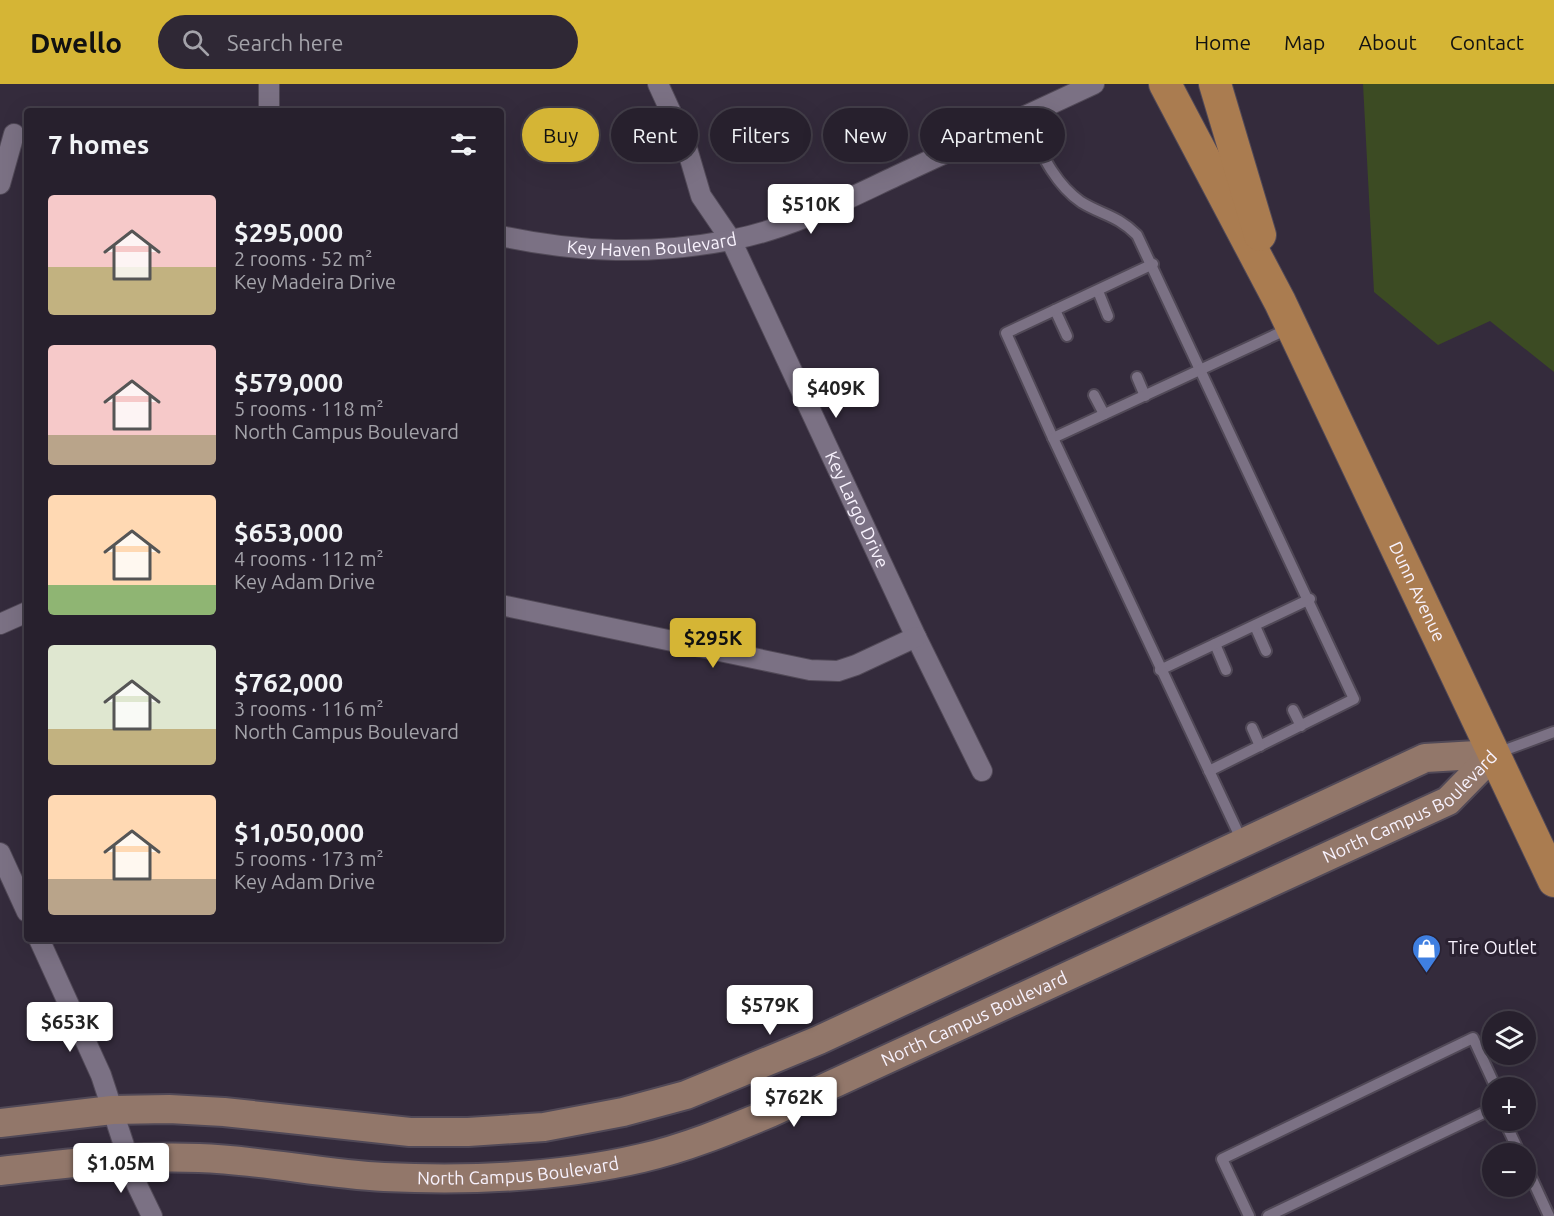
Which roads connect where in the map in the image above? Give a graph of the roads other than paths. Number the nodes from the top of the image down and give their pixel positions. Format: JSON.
{"nodes":[{"id":1,"x":269,"y":84,"type":"edge"},
{"id":2,"x":658,"y":84,"type":"edge"},
{"id":3,"x":1094,"y":84,"type":"edge"},
{"id":4,"x":1165,"y":84,"type":"edge"},
{"id":5,"x":1215,"y":84,"type":"edge"},
{"id":6,"x":269,"y":108,"type":"edge"},
{"id":7,"x":1043,"y":108,"type":"edge"},
{"id":8,"x":14,"y":134,"type":"edge"},
{"id":9,"x":927,"y":162,"type":"edge"},
{"id":10,"x":1046,"y":162,"type":"edge"},
{"id":11,"x":0,"y":184,"type":"edge"},
{"id":12,"x":504,"y":238,"type":"edge"},
{"id":13,"x":731,"y":240,"type":"junction"},
{"id":14,"x":1153,"y":264,"type":"junction"},
{"id":15,"x":1098,"y":291,"type":"junction"},
{"id":16,"x":1055,"y":310,"type":"junction"},
{"id":17,"x":1286,"y":315,"type":"junction"},
{"id":18,"x":1108,"y":316,"type":"dead end"},
{"id":19,"x":1067,"y":336,"type":"dead end"},
{"id":20,"x":1202,"y":370,"type":"junction"},
{"id":21,"x":1137,"y":377,"type":"dead end"},
{"id":22,"x":1094,"y":395,"type":"dead end"},
{"id":23,"x":1144,"y":396,"type":"junction"},
{"id":24,"x":1104,"y":414,"type":"junction"},
{"id":25,"x":1053,"y":438,"type":"junction"},
{"id":26,"x":1310,"y":599,"type":"junction"},
{"id":27,"x":504,"y":606,"type":"edge"},
{"id":28,"x":24,"y":613,"type":"edge"},
{"id":29,"x":0,"y":624,"type":"edge"},
{"id":30,"x":1255,"y":626,"type":"junction"},
{"id":31,"x":916,"y":637,"type":"junction"},
{"id":32,"x":1215,"y":644,"type":"junction"},
{"id":33,"x":1266,"y":651,"type":"dead end"},
{"id":34,"x":1160,"y":670,"type":"junction"},
{"id":35,"x":1226,"y":670,"type":"dead end"},
{"id":36,"x":1293,"y":710,"type":"dead end"},
{"id":37,"x":1301,"y":726,"type":"junction"},
{"id":38,"x":1252,"y":728,"type":"dead end"},
{"id":39,"x":1554,"y":732,"type":"edge"},
{"id":40,"x":1260,"y":746,"type":"junction"},
{"id":41,"x":1494,"y":754,"type":"junction"},
{"id":42,"x":982,"y":771,"type":"dead end"},
{"id":43,"x":1209,"y":771,"type":"junction"},
{"id":44,"x":1242,"y":842,"type":"junction"},
{"id":45,"x":0,"y":853,"type":"edge"},
{"id":46,"x":1554,"y":881,"type":"edge"},
{"id":47,"x":24,"y":905,"type":"edge"},
{"id":48,"x":40,"y":942,"type":"edge"},
{"id":49,"x":842,"y":1030,"type":"junction"},
{"id":50,"x":861,"y":1072,"type":"junction"},
{"id":51,"x":1491,"y":1077,"type":"edge"},
{"id":52,"x":112,"y":1110,"type":"junction"},
{"id":53,"x":1482,"y":1114,"type":"edge"},
{"id":54,"x":0,"y":1123,"type":"edge"},
{"id":55,"x":128,"y":1157,"type":"junction"},
{"id":56,"x":0,"y":1171,"type":"edge"},
{"id":57,"x":1536,"y":1188,"type":"edge"},
{"id":58,"x":152,"y":1216,"type":"edge"},
{"id":59,"x":1249,"y":1216,"type":"edge"},
{"id":60,"x":1268,"y":1216,"type":"edge"},
{"id":61,"x":1549,"y":1216,"type":"edge"}],
"edges":[{"from":1,"to":6,"type":"street"},
{"from":2,"to":13,"type":"street","name":"Key Largo Drive"},
{"from":3,"to":7,"type":"street","name":"Key Haven Boulevard"},
{"from":4,"to":17,"type":"main road","name":"Dunn Avenue"},
{"from":5,"to":17,"type":"main road","name":"Dunn Avenue"},
{"from":8,"to":11,"type":"street"},
{"from":9,"to":13,"type":"street","name":"Key Haven Boulevard"},
{"from":10,"to":14,"type":"lane"},
{"from":12,"to":13,"type":"street","name":"Key Haven Boulevard"},
{"from":13,"to":31,"type":"street","name":"Key Largo Drive"},
{"from":14,"to":15,"type":"lane"},
{"from":14,"to":20,"type":"lane"},
{"from":15,"to":16,"type":"lane"},
{"from":15,"to":18,"type":"lane"},
{"from":16,"to":19,"type":"lane"},
{"from":16,"to":25,"type":"lane"},
{"from":17,"to":20,"type":"lane"},
{"from":17,"to":41,"type":"main road","name":"Dunn Avenue"},
{"from":20,"to":23,"type":"lane"},
{"from":20,"to":26,"type":"lane"},
{"from":21,"to":23,"type":"lane"},
{"from":22,"to":24,"type":"lane"},
{"from":23,"to":24,"type":"lane"},
{"from":24,"to":25,"type":"lane"},
{"from":25,"to":34,"type":"lane"},
{"from":26,"to":30,"type":"lane"},
{"from":26,"to":37,"type":"lane"},
{"from":27,"to":31,"type":"street"},
{"from":28,"to":29,"type":"street"},
{"from":30,"to":32,"type":"lane"},
{"from":30,"to":33,"type":"lane"},
{"from":31,"to":42,"type":"street","name":"Key Largo Drive"},
{"from":32,"to":34,"type":"lane"},
{"from":32,"to":35,"type":"lane"},
{"from":34,"to":43,"type":"lane"},
{"from":36,"to":37,"type":"lane"},
{"from":37,"to":40,"type":"lane"},
{"from":38,"to":40,"type":"lane"},
{"from":39,"to":41,"type":"lane"},
{"from":40,"to":43,"type":"lane"},
{"from":41,"to":44,"type":"street","name":"North Campus Boulevard"},
{"from":41,"to":46,"type":"main road","name":"Dunn Avenue"},
{"from":41,"to":50,"type":"street","name":"North Campus Boulevard"},
{"from":43,"to":44,"type":"lane"},
{"from":44,"to":49,"type":"street","name":"North Campus Boulevard"},
{"from":45,"to":47,"type":"street"},
{"from":48,"to":52,"type":"street"},
{"from":49,"to":50,"type":"street"},
{"from":49,"to":52,"type":"street","name":"North Campus Boulevard"},
{"from":50,"to":55,"type":"street","name":"North Campus Boulevard"},
{"from":51,"to":59,"type":"lane"},
{"from":52,"to":54,"type":"street","name":"North Campus Boulevard"},
{"from":52,"to":55,"type":"street"},
{"from":53,"to":60,"type":"lane"},
{"from":55,"to":56,"type":"street","name":"North Campus Boulevard"},
{"from":55,"to":58,"type":"street"},
{"from":57,"to":61,"type":"lane"}]}
